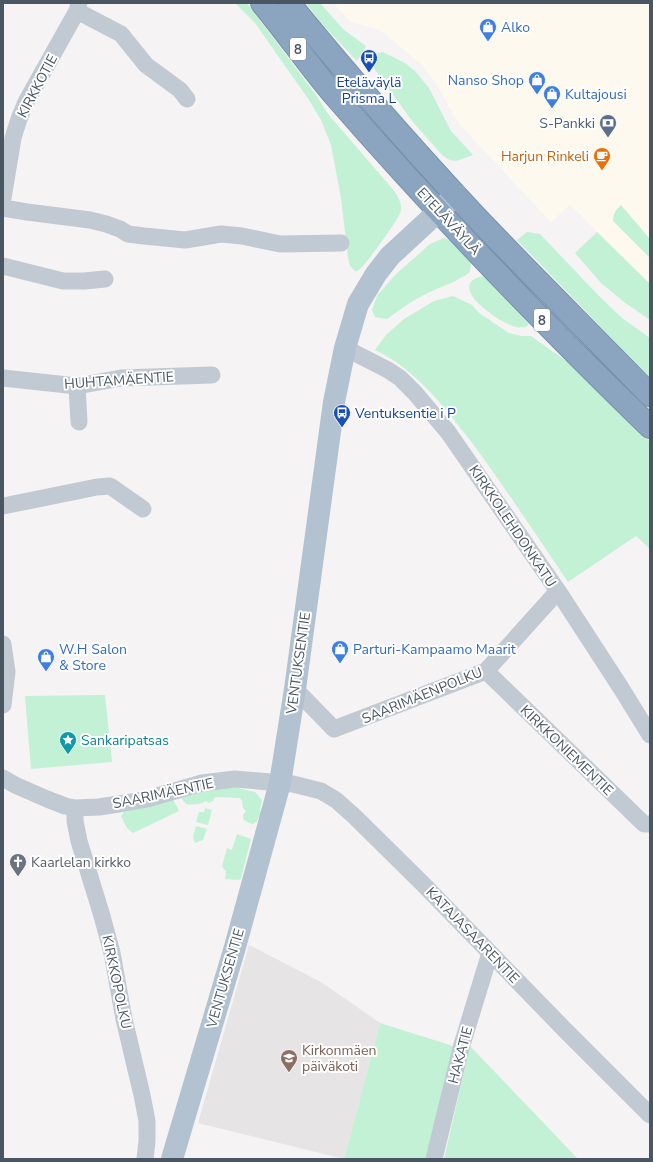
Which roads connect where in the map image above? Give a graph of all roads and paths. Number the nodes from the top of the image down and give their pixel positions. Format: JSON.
{"nodes":[{"id":1,"x":262,"y":3,"type":"edge"},
{"id":2,"x":289,"y":3,"type":"edge"},
{"id":3,"x":78,"y":7,"type":"edge"},
{"id":4,"x":187,"y":99,"type":"dead end"},
{"id":5,"x":456,"y":195,"type":"junction"},
{"id":6,"x":3,"y":198,"type":"edge"},
{"id":7,"x":3,"y":208,"type":"edge"},
{"id":8,"x":438,"y":210,"type":"junction"},
{"id":9,"x":340,"y":243,"type":"dead end"},
{"id":10,"x":3,"y":266,"type":"edge"},
{"id":11,"x":105,"y":279,"type":"dead end"},
{"id":12,"x":344,"y":348,"type":"junction"},
{"id":13,"x":212,"y":375,"type":"dead end"},
{"id":14,"x":3,"y":378,"type":"edge"},
{"id":15,"x":78,"y":386,"type":"junction"},
{"id":16,"x":650,"y":395,"type":"edge"},
{"id":17,"x":79,"y":422,"type":"dead end"},
{"id":18,"x":650,"y":427,"type":"edge"},
{"id":19,"x":3,"y":506,"type":"edge"},
{"id":20,"x":143,"y":509,"type":"dead end"},
{"id":21,"x":558,"y":591,"type":"junction"},
{"id":22,"x":3,"y":644,"type":"edge"},
{"id":23,"x":486,"y":671,"type":"junction"},
{"id":24,"x":295,"y":689,"type":"junction"},
{"id":25,"x":3,"y":705,"type":"edge"},
{"id":26,"x":650,"y":735,"type":"edge"},
{"id":27,"x":3,"y":778,"type":"edge"},
{"id":28,"x":280,"y":783,"type":"junction"},
{"id":29,"x":75,"y":808,"type":"junction"},
{"id":30,"x":650,"y":824,"type":"edge"},
{"id":31,"x":490,"y":953,"type":"junction"},
{"id":32,"x":650,"y":1115,"type":"edge"},
{"id":33,"x":145,"y":1159,"type":"edge"},
{"id":34,"x":172,"y":1159,"type":"edge"},
{"id":35,"x":434,"y":1159,"type":"edge"}],
"edges":[{"from":1,"to":8,"type":"highway","name":"ETELÄVÄYLÄ","number":"8"},
{"from":2,"to":5,"type":"highway","name":"ETELÄVÄYLÄ","number":"8"},
{"from":3,"to":4,"type":"street"},
{"from":3,"to":6,"type":"street","name":"KIRKKOTIE"},
{"from":5,"to":8,"type":"main road","name":"VENTUKSENTIE"},
{"from":5,"to":16,"type":"highway","name":"ETELÄVÄYLÄ","number":"8"},
{"from":7,"to":9,"type":"street"},
{"from":8,"to":12,"type":"main road","name":"VENTUKSENTIE"},
{"from":8,"to":18,"type":"highway","name":"ETELÄVÄYLÄ","number":"8"},
{"from":10,"to":11,"type":"street"},
{"from":12,"to":21,"type":"street","name":"KIRKKOLEHDONKATU"},
{"from":12,"to":24,"type":"main road","name":"VENTUKSENTIE"},
{"from":13,"to":15,"type":"street","name":"HUHTAMÄENTIE"},
{"from":14,"to":15,"type":"street","name":"HUHTAMÄENTIE"},
{"from":15,"to":17,"type":"street"},
{"from":19,"to":20,"type":"street"},
{"from":21,"to":23,"type":"street","name":"SAARIMÄENPOLKU"},
{"from":21,"to":26,"type":"street","name":"KIRKKOLEHDONKATU"},
{"from":22,"to":25,"type":"street"},
{"from":23,"to":24,"type":"street","name":"SAARIMÄENPOLKU"},
{"from":23,"to":30,"type":"street","name":"KIRKKONIEMENTIE"},
{"from":24,"to":28,"type":"main road","name":"VENTUKSENTIE"},
{"from":27,"to":29,"type":"street","name":"SAARIMÄENTIE"},
{"from":28,"to":29,"type":"street","name":"SAARIMÄENTIE"},
{"from":28,"to":31,"type":"street","name":"KATAJASAARENTIE"},
{"from":28,"to":34,"type":"main road","name":"VENTUKSENTIE"},
{"from":29,"to":33,"type":"street","name":"KIRKKOPOLKU"},
{"from":31,"to":32,"type":"street","name":"KATAJASAARENTIE"},
{"from":31,"to":35,"type":"street","name":"HAKATIE"}]}
